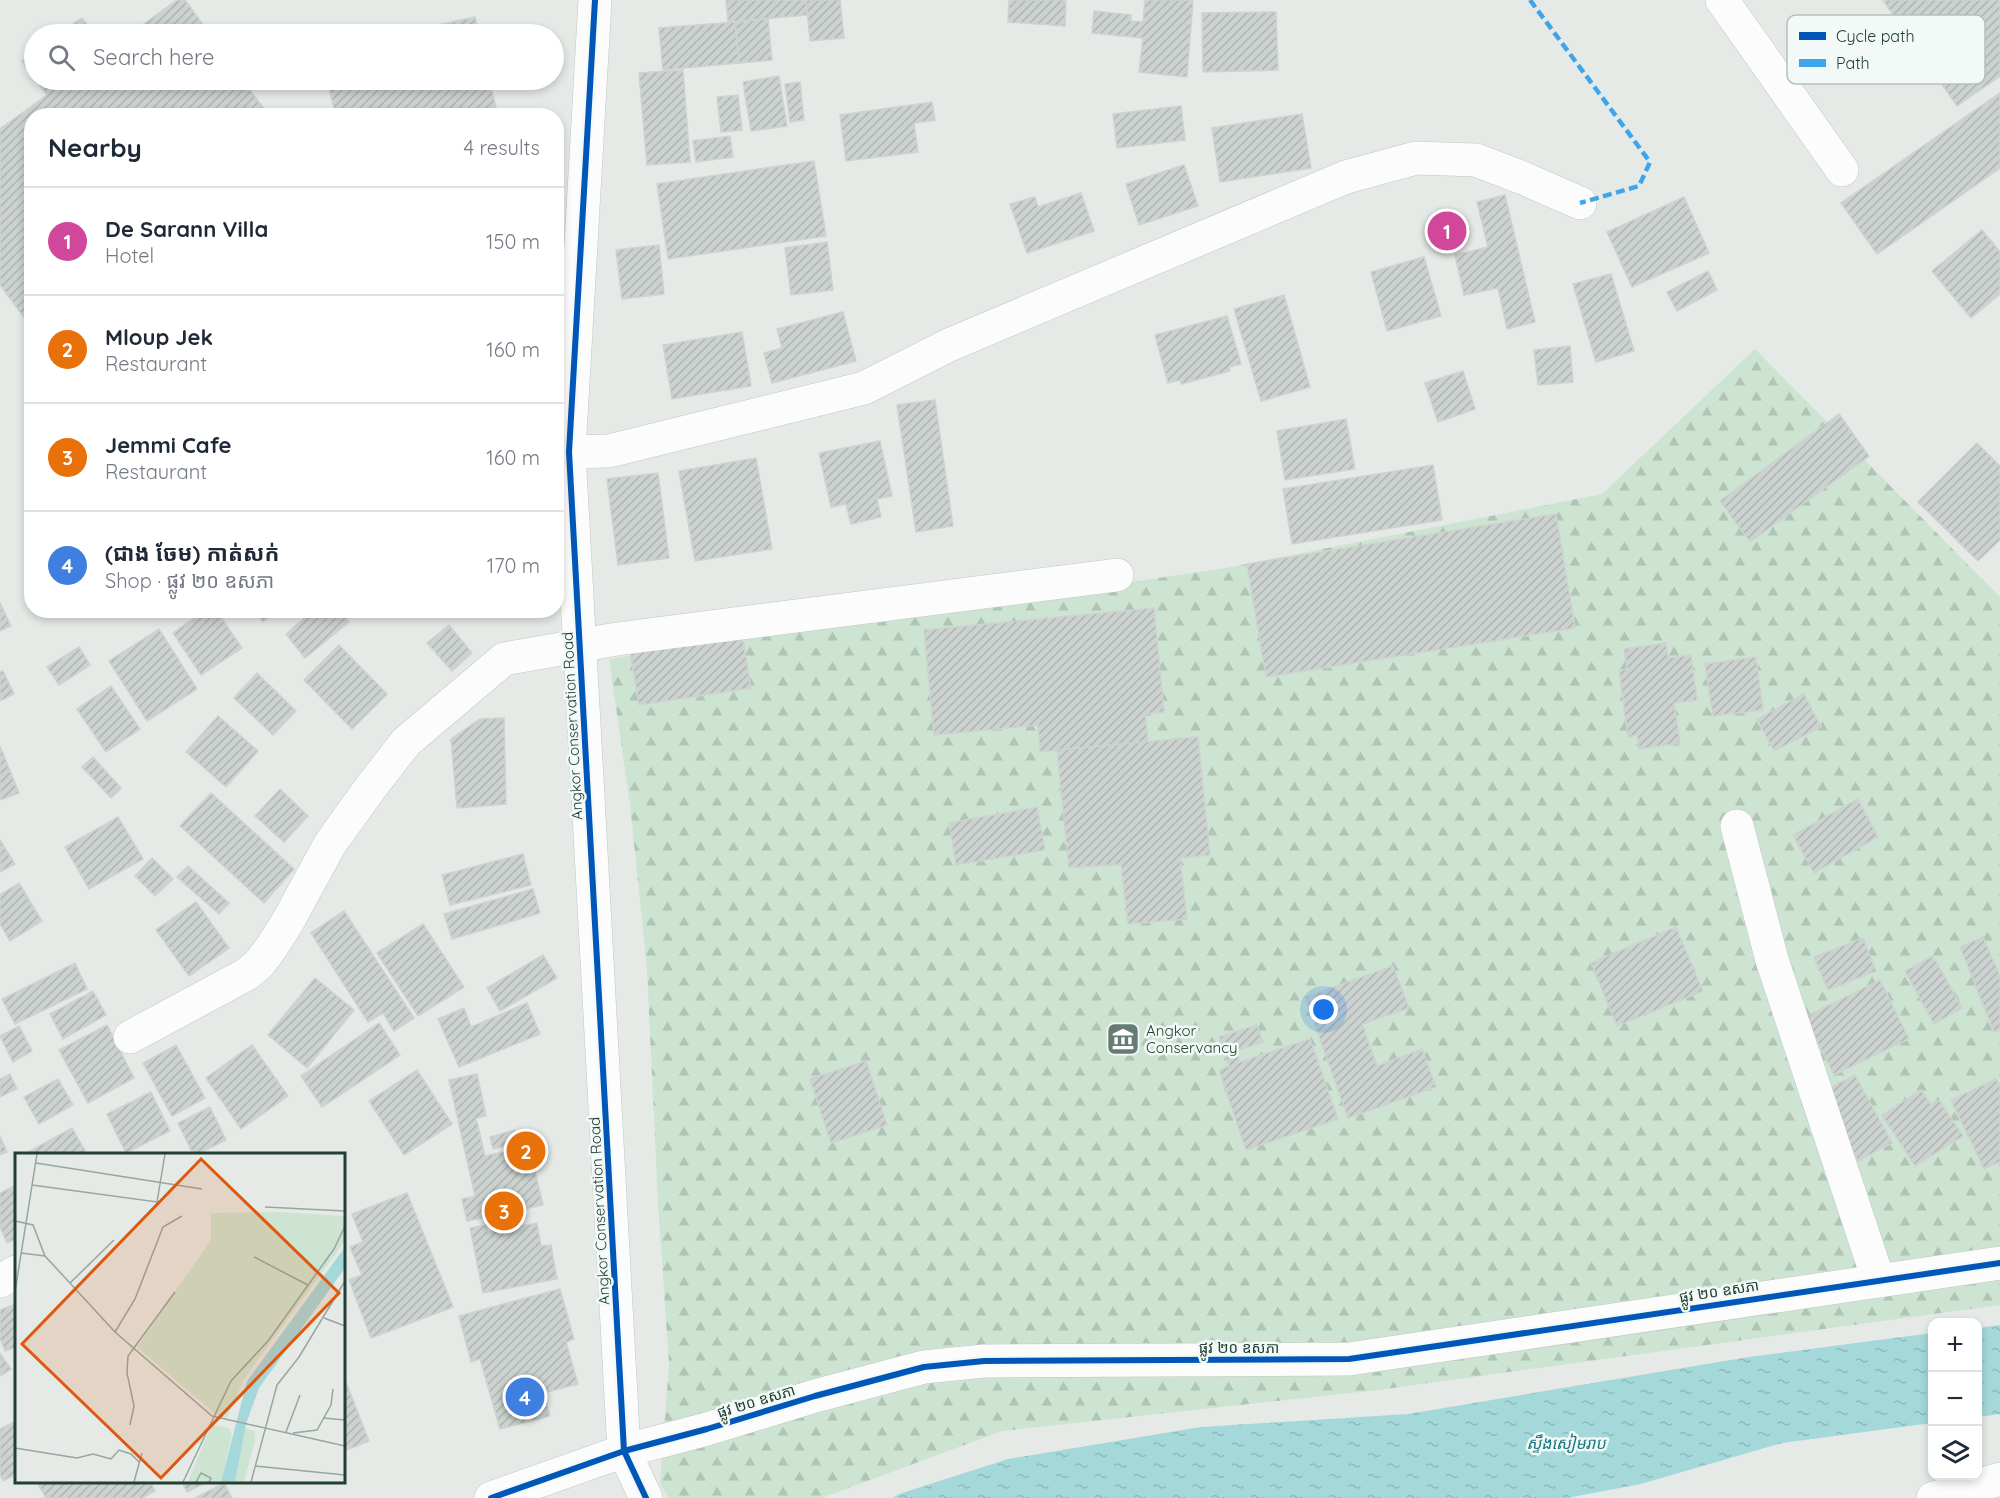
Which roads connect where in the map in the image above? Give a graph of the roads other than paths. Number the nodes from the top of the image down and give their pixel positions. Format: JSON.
{"nodes":[{"id":1,"x":595,"y":0,"type":"edge"},
{"id":2,"x":1722,"y":0,"type":"edge"},
{"id":3,"x":1842,"y":170,"type":"dead end"},
{"id":4,"x":1580,"y":203,"type":"dead end"},
{"id":5,"x":569,"y":452,"type":"junction"},
{"id":6,"x":1117,"y":575,"type":"dead end"},
{"id":7,"x":580,"y":644,"type":"junction"},
{"id":8,"x":1737,"y":826,"type":"dead end"},
{"id":9,"x":130,"y":1037,"type":"dead end"},
{"id":10,"x":2000,"y":1263,"type":"edge"},
{"id":11,"x":15,"y":1273,"type":"edge"},
{"id":12,"x":1878,"y":1279,"type":"junction"},
{"id":13,"x":0,"y":1281,"type":"edge"},
{"id":14,"x":624,"y":1451,"type":"junction"},
{"id":15,"x":2000,"y":1479,"type":"edge"},
{"id":16,"x":491,"y":1498,"type":"edge"},
{"id":17,"x":646,"y":1498,"type":"edge"},
{"id":18,"x":1933,"y":1498,"type":"edge"}],
"edges":[{"from":1,"to":5,"type":"street","name":"Angkor Conservation Road"},
{"from":2,"to":3,"type":"street"},
{"from":4,"to":5,"type":"street"},
{"from":5,"to":7,"type":"street","name":"Angkor Conservation Road"},
{"from":6,"to":7,"type":"street"},
{"from":7,"to":9,"type":"street"},
{"from":7,"to":14,"type":"street","name":"Angkor Conservation Road"},
{"from":8,"to":12,"type":"street"},
{"from":10,"to":12,"type":"street","name":"ផ្លូវ ២០ ឧសភា"},
{"from":11,"to":13,"type":"street"},
{"from":12,"to":14,"type":"street","name":"ផ្លូវ ២០ ឧសភា"},
{"from":14,"to":16,"type":"street","name":"ផ្លូវ ២០ ឧសភា"},
{"from":14,"to":17,"type":"street"},
{"from":15,"to":18,"type":"street"}]}
